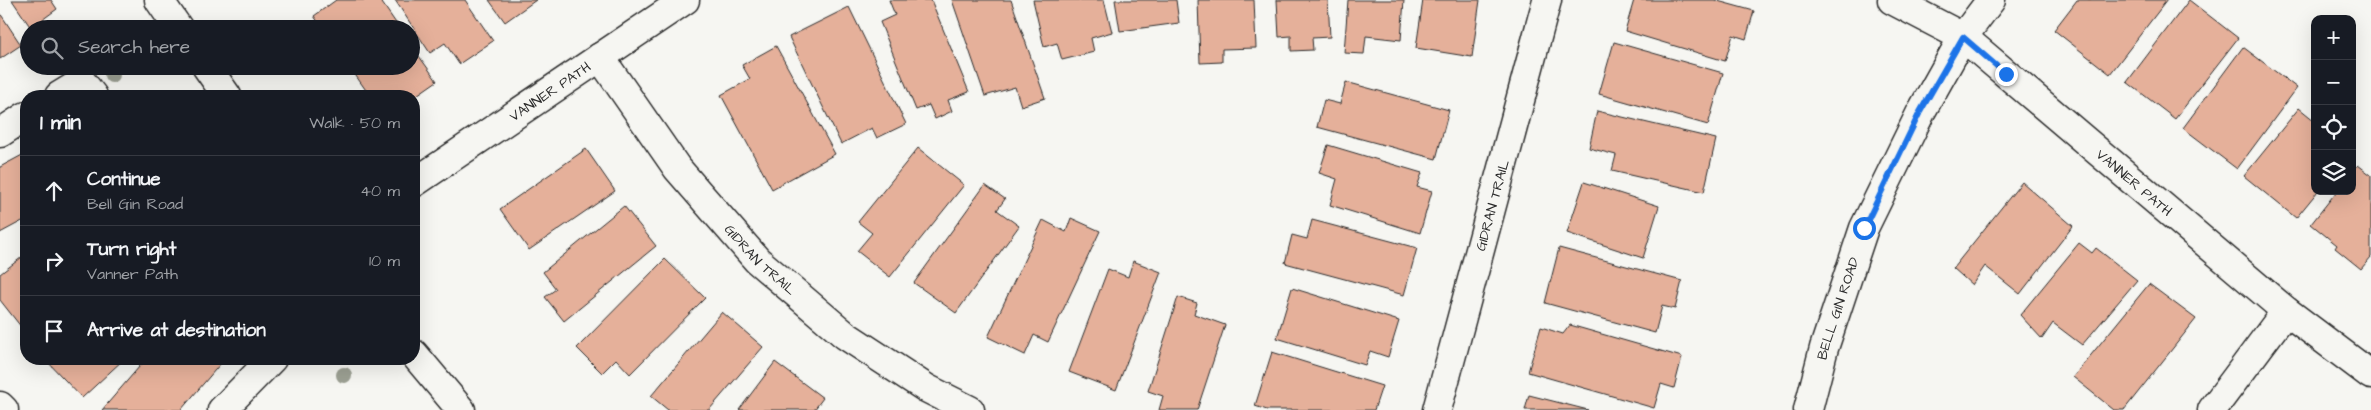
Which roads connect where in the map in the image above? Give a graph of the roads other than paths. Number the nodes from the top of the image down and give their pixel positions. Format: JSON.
{"nodes":[{"id":1,"x":159,"y":0,"type":"edge"},
{"id":2,"x":685,"y":0,"type":"edge"},
{"id":3,"x":1548,"y":0,"type":"edge"},
{"id":4,"x":1892,"y":0,"type":"edge"},
{"id":5,"x":1992,"y":0,"type":"edge"},
{"id":6,"x":173,"y":20,"type":"edge"},
{"id":7,"x":1963,"y":37,"type":"junction"},
{"id":8,"x":600,"y":56,"type":"junction"},
{"id":9,"x":212,"y":75,"type":"edge"},
{"id":10,"x":69,"y":90,"type":"edge"},
{"id":11,"x":88,"y":90,"type":"edge"},
{"id":12,"x":223,"y":90,"type":"edge"},
{"id":13,"x":20,"y":120,"type":"edge"},
{"id":14,"x":0,"y":133,"type":"edge"},
{"id":15,"x":420,"y":179,"type":"edge"},
{"id":16,"x":2286,"y":311,"type":"junction"},
{"id":17,"x":420,"y":361,"type":"edge"},
{"id":18,"x":266,"y":365,"type":"edge"},
{"id":19,"x":2371,"y":375,"type":"edge"},
{"id":20,"x":0,"y":406,"type":"edge"},
{"id":21,"x":4,"y":410,"type":"edge"},
{"id":22,"x":222,"y":410,"type":"edge"},
{"id":23,"x":460,"y":410,"type":"edge"},
{"id":24,"x":970,"y":410,"type":"edge"},
{"id":25,"x":1437,"y":410,"type":"edge"},
{"id":26,"x":1808,"y":410,"type":"edge"},
{"id":27,"x":2212,"y":410,"type":"edge"}],
"edges":[{"from":1,"to":6,"type":"street"},
{"from":2,"to":8,"type":"street","name":"VANNER PATH"},
{"from":3,"to":25,"type":"street","name":"GIDRAN TRAIL"},
{"from":4,"to":7,"type":"street","name":"VANNER PATH"},
{"from":5,"to":7,"type":"street","name":"BELL GIN ROAD"},
{"from":7,"to":16,"type":"street","name":"VANNER PATH"},
{"from":7,"to":26,"type":"street","name":"BELL GIN ROAD"},
{"from":8,"to":15,"type":"street","name":"VANNER PATH"},
{"from":8,"to":24,"type":"street","name":"GIDRAN TRAIL"},
{"from":9,"to":12,"type":"street"},
{"from":10,"to":11,"type":"street"},
{"from":13,"to":14,"type":"street"},
{"from":16,"to":19,"type":"street","name":"VANNER PATH"},
{"from":16,"to":27,"type":"street"},
{"from":17,"to":23,"type":"street"},
{"from":18,"to":22,"type":"street"},
{"from":20,"to":21,"type":"street"}]}
